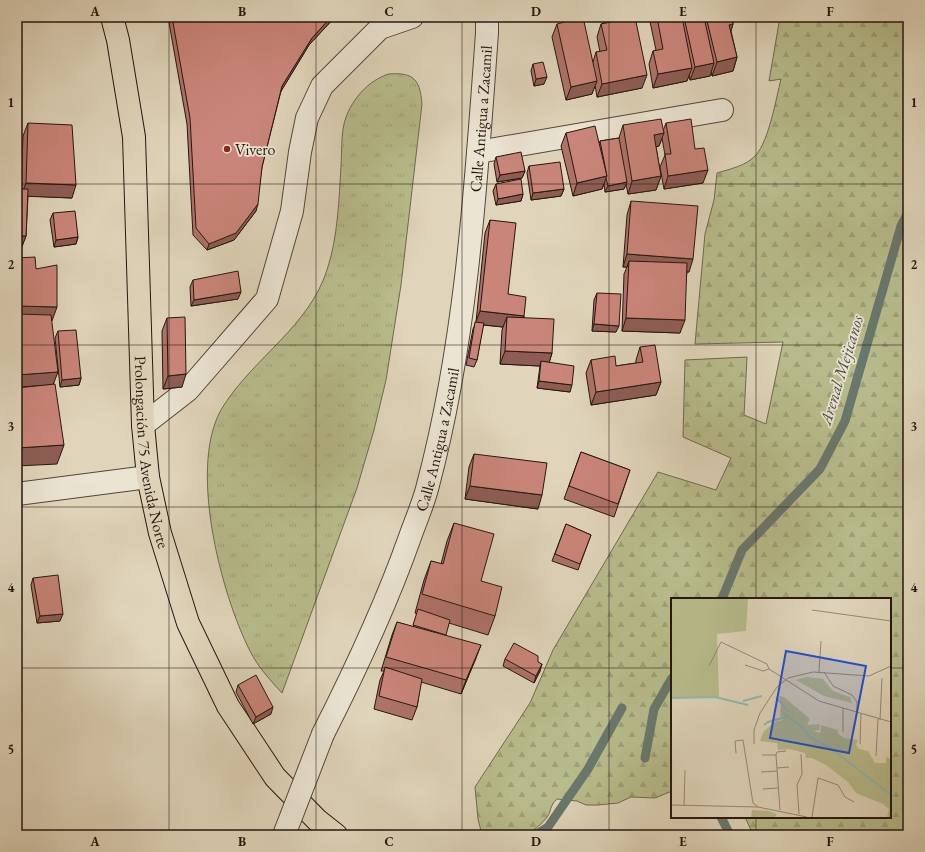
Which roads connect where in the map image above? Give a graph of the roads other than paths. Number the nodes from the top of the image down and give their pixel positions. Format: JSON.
{"nodes":[{"id":1,"x":112,"y":17,"type":"edge"},
{"id":2,"x":412,"y":17,"type":"edge"},
{"id":3,"x":487,"y":17,"type":"edge"},
{"id":4,"x":722,"y":110,"type":"dead end"},
{"id":5,"x":478,"y":152,"type":"junction"},
{"id":6,"x":143,"y":425,"type":"junction"},
{"id":7,"x":148,"y":477,"type":"junction"},
{"id":8,"x":17,"y":494,"type":"edge"},
{"id":9,"x":284,"y":835,"type":"edge"},
{"id":10,"x":336,"y":835,"type":"edge"}],
"edges":[{"from":1,"to":6,"type":"main road","name":"Prolongación 75 Avenida Norte"},
{"from":2,"to":6,"type":"street"},
{"from":3,"to":5,"type":"street","name":"Calle Antigua a Zacamil"},
{"from":4,"to":5,"type":"street"},
{"from":5,"to":9,"type":"street","name":"Calle Antigua a Zacamil","bridge":true},
{"from":6,"to":7,"type":"main road","name":"Prolongación 75 Avenida Norte"},
{"from":7,"to":8,"type":"street"},
{"from":7,"to":10,"type":"main road","name":"Prolongación 75 Avenida Norte"}]}
